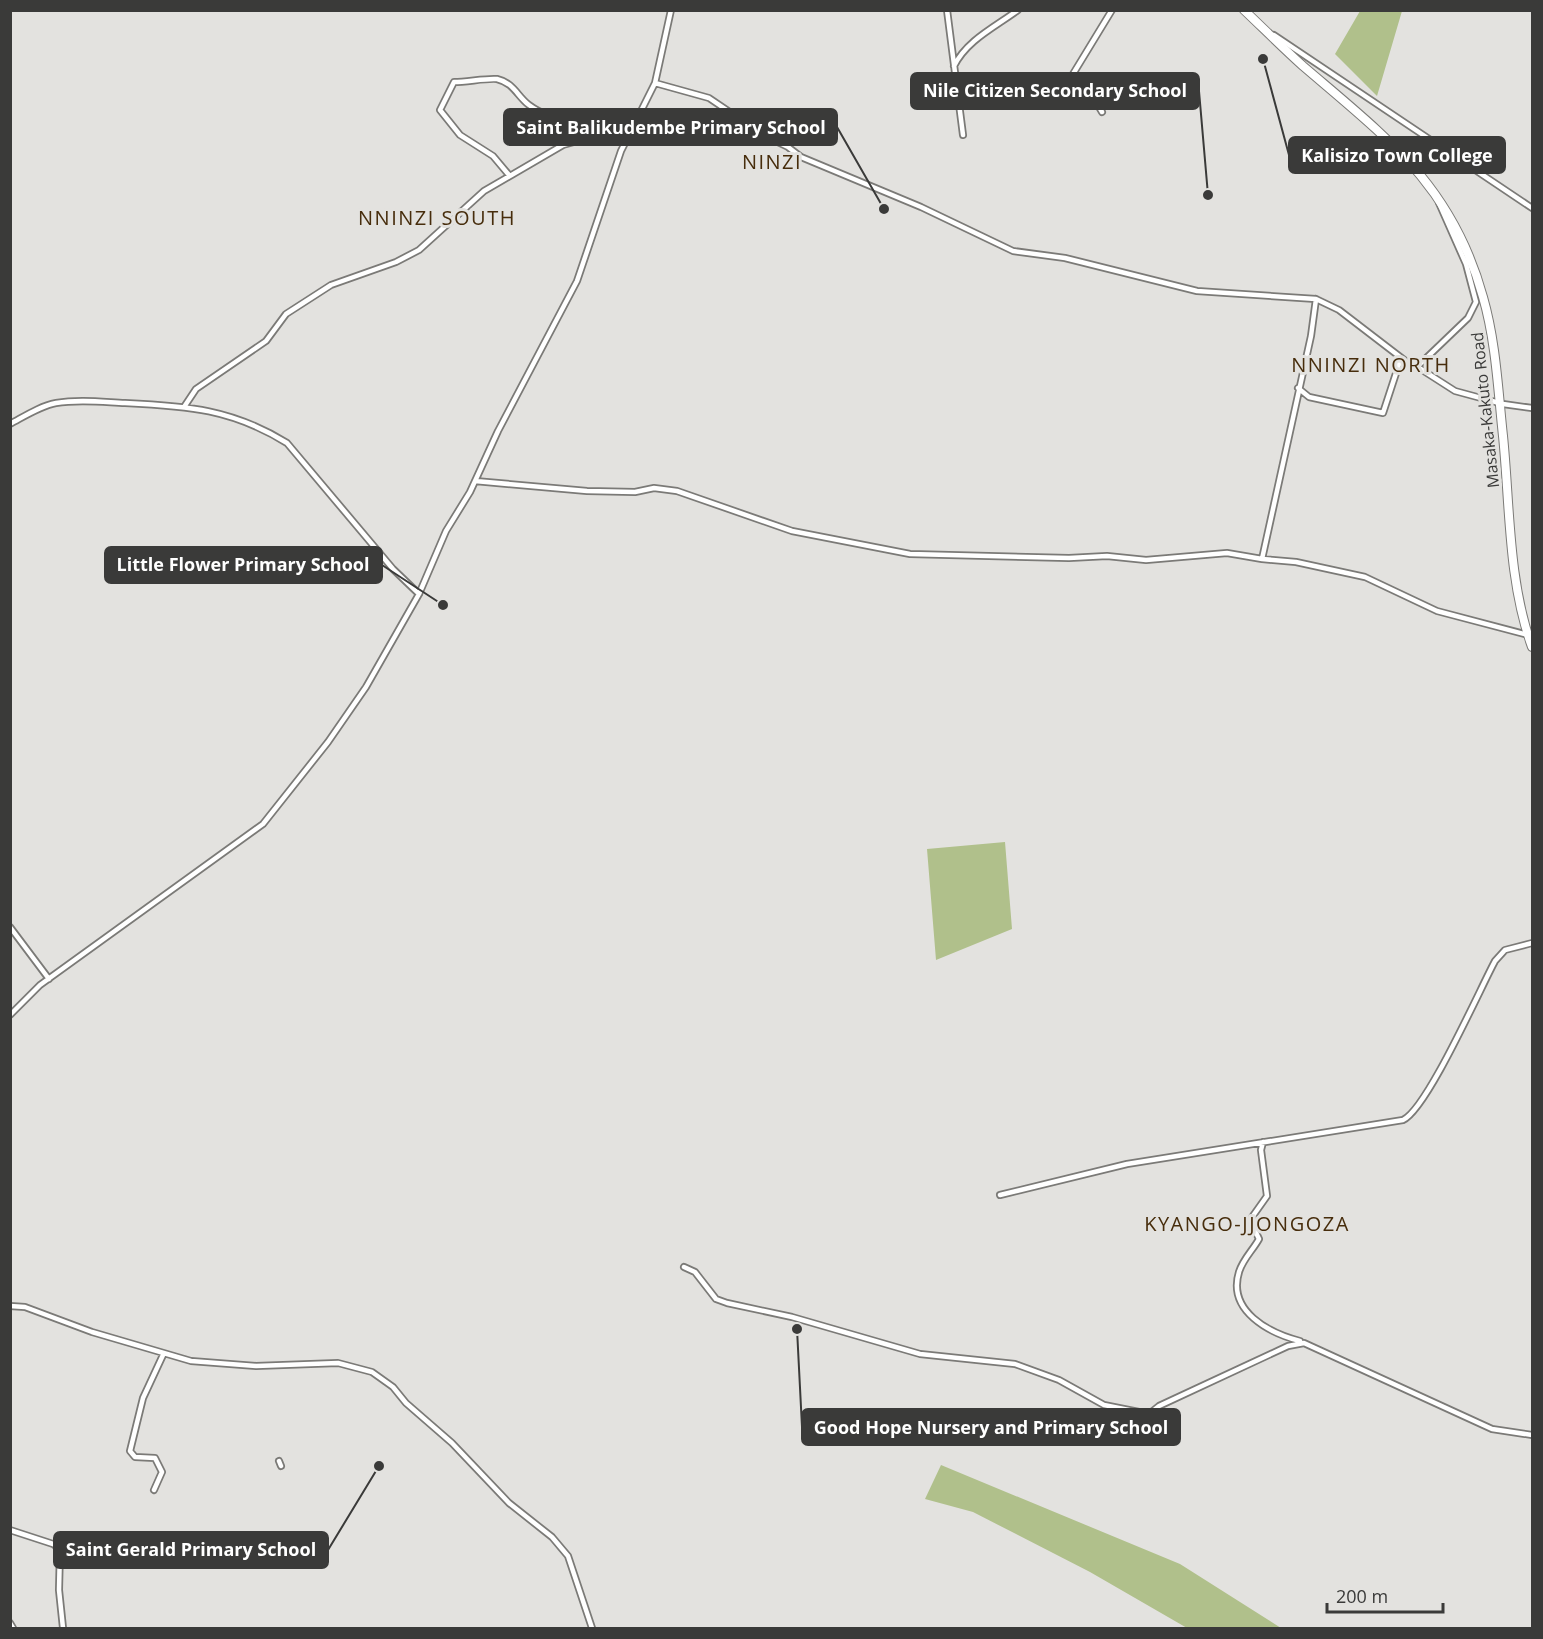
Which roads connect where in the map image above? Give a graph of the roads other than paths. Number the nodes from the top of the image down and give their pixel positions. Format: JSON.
{"nodes":[{"id":1,"x":671,"y":10,"type":"edge"},
{"id":2,"x":947,"y":10,"type":"edge"},
{"id":3,"x":1018,"y":10,"type":"edge"},
{"id":4,"x":1112,"y":10,"type":"edge"},
{"id":5,"x":1244,"y":10,"type":"edge"},
{"id":6,"x":1260,"y":25,"type":"junction"},
{"id":7,"x":954,"y":66,"type":"junction"},
{"id":8,"x":655,"y":83,"type":"junction"},
{"id":9,"x":1102,"y":112,"type":"dead end"},
{"id":10,"x":632,"y":126,"type":"junction"},
{"id":11,"x":600,"y":134,"type":"junction"},
{"id":12,"x":963,"y":135,"type":"dead end"},
{"id":13,"x":509,"y":175,"type":"junction"},
{"id":14,"x":1439,"y":198,"type":"junction"},
{"id":15,"x":1533,"y":208,"type":"edge"},
{"id":16,"x":1316,"y":299,"type":"junction"},
{"id":17,"x":1401,"y":358,"type":"junction"},
{"id":18,"x":1416,"y":366,"type":"junction"},
{"id":19,"x":1298,"y":388,"type":"junction"},
{"id":20,"x":1499,"y":402,"type":"junction"},
{"id":21,"x":184,"y":407,"type":"junction"},
{"id":22,"x":1533,"y":408,"type":"edge"},
{"id":23,"x":10,"y":424,"type":"edge"},
{"id":24,"x":475,"y":481,"type":"junction"},
{"id":25,"x":1262,"y":559,"type":"junction"},
{"id":26,"x":419,"y":594,"type":"junction"},
{"id":27,"x":1528,"y":635,"type":"junction"},
{"id":28,"x":1533,"y":647,"type":"edge"},
{"id":29,"x":10,"y":927,"type":"edge"},
{"id":30,"x":1533,"y":943,"type":"edge"},
{"id":31,"x":50,"y":979,"type":"junction"},
{"id":32,"x":10,"y":1015,"type":"edge"},
{"id":33,"x":1263,"y":1142,"type":"junction"},
{"id":34,"x":1000,"y":1195,"type":"dead end"},
{"id":35,"x":684,"y":1267,"type":"dead end"},
{"id":36,"x":10,"y":1306,"type":"edge"},
{"id":37,"x":1304,"y":1343,"type":"junction"},
{"id":38,"x":163,"y":1355,"type":"junction"},
{"id":39,"x":1533,"y":1435,"type":"edge"},
{"id":40,"x":154,"y":1490,"type":"dead end"},
{"id":41,"x":10,"y":1530,"type":"edge"},
{"id":42,"x":10,"y":1623,"type":"edge"},
{"id":43,"x":13,"y":1629,"type":"edge"},
{"id":44,"x":63,"y":1629,"type":"edge"},
{"id":45,"x":592,"y":1629,"type":"edge"}],
"edges":[{"from":1,"to":8,"type":"street"},
{"from":2,"to":7,"type":"street"},
{"from":3,"to":7,"type":"street"},
{"from":4,"to":9,"type":"street"},
{"from":5,"to":6,"type":"highway","name":"Masaka-Kakuto Road"},
{"from":6,"to":14,"type":"highway","name":"Masaka-Kakuto Road"},
{"from":6,"to":15,"type":"street"},
{"from":7,"to":12,"type":"street"},
{"from":8,"to":10,"type":"street"},
{"from":8,"to":16,"type":"street"},
{"from":10,"to":11,"type":"street"},
{"from":10,"to":24,"type":"street"},
{"from":11,"to":13,"type":"street"},
{"from":11,"to":13,"type":"street"},
{"from":13,"to":21,"type":"street"},
{"from":14,"to":18,"type":"street"},
{"from":14,"to":20,"type":"highway","name":"Masaka-Kakuto Road"},
{"from":16,"to":17,"type":"street"},
{"from":16,"to":19,"type":"street"},
{"from":17,"to":18,"type":"street"},
{"from":17,"to":19,"type":"street"},
{"from":18,"to":20,"type":"street"},
{"from":19,"to":25,"type":"street"},
{"from":20,"to":22,"type":"street"},
{"from":20,"to":27,"type":"highway","name":"Masaka-Kakuto Road"},
{"from":21,"to":23,"type":"street"},
{"from":21,"to":26,"type":"street"},
{"from":24,"to":25,"type":"street"},
{"from":24,"to":26,"type":"street"},
{"from":25,"to":27,"type":"street"},
{"from":26,"to":31,"type":"street"},
{"from":27,"to":28,"type":"highway","name":"Masaka-Kakuto Road"},
{"from":29,"to":31,"type":"street"},
{"from":30,"to":33,"type":"street"},
{"from":31,"to":32,"type":"street"},
{"from":33,"to":34,"type":"street"},
{"from":33,"to":37,"type":"street"},
{"from":35,"to":37,"type":"street"},
{"from":36,"to":38,"type":"street"},
{"from":37,"to":39,"type":"street"},
{"from":38,"to":40,"type":"street"},
{"from":38,"to":45,"type":"street"},
{"from":41,"to":44,"type":"street"},
{"from":42,"to":43,"type":"street"}]}
